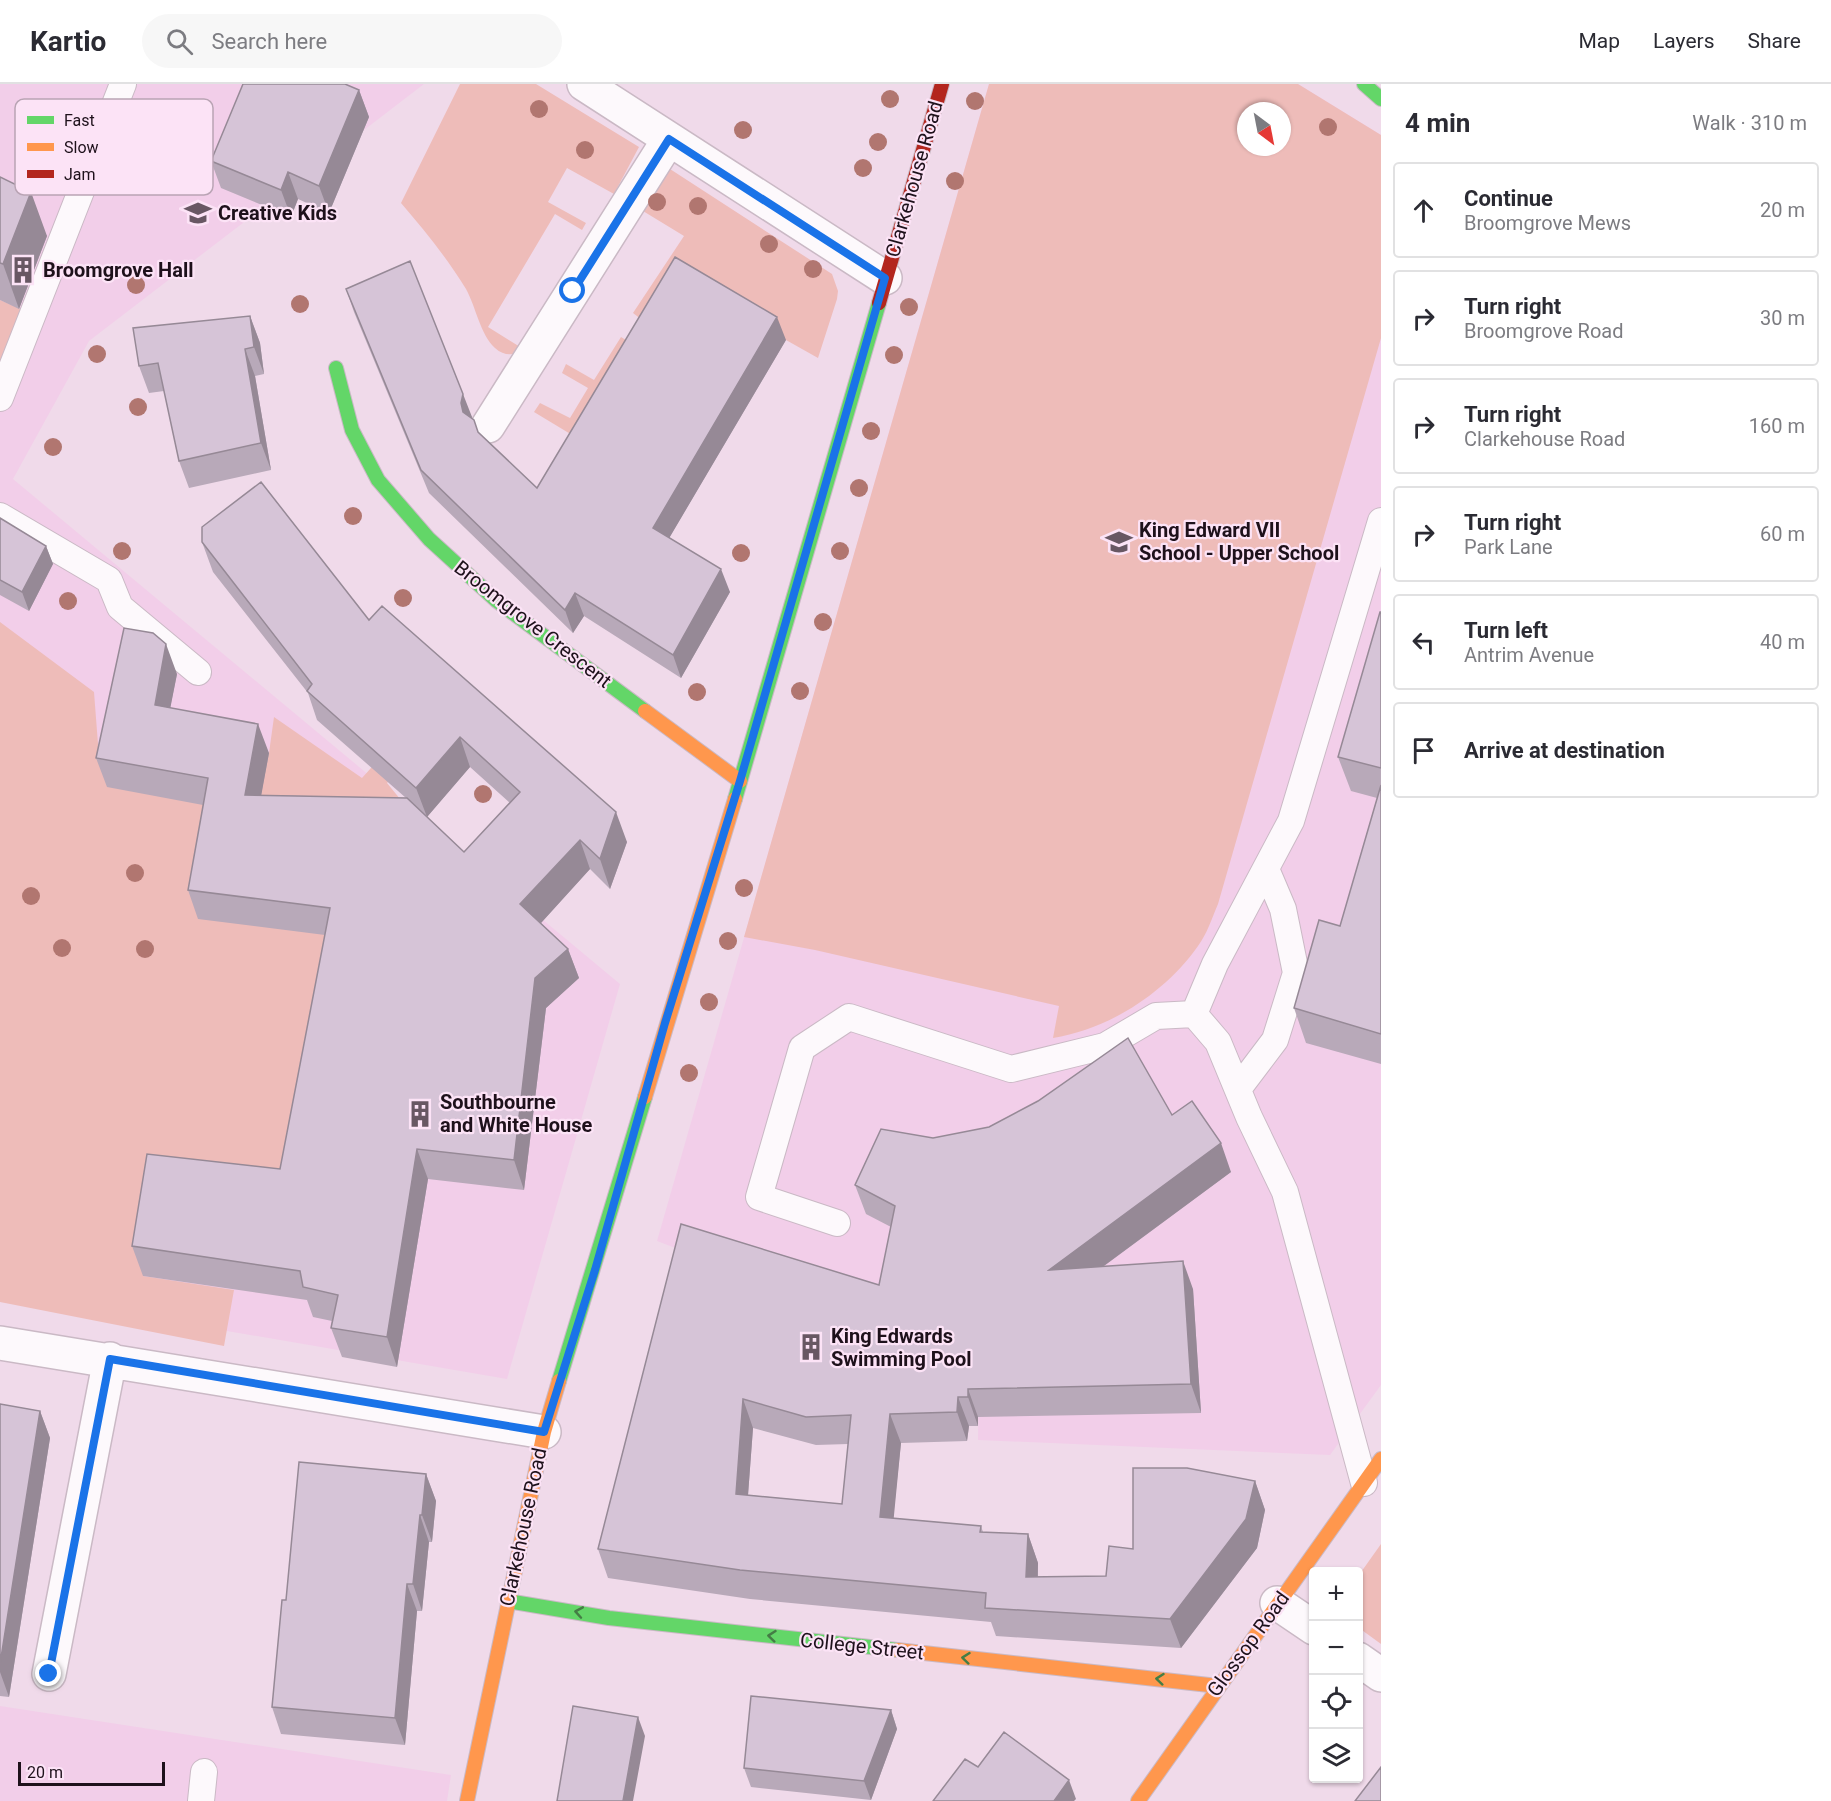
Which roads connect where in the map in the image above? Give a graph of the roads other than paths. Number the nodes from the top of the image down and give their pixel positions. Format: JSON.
{"nodes":[{"id":1,"x":123,"y":84,"type":"edge"},
{"id":2,"x":584,"y":84,"type":"edge"},
{"id":3,"x":942,"y":84,"type":"edge"},
{"id":4,"x":1364,"y":84,"type":"edge"},
{"id":5,"x":117,"y":99,"type":"edge"},
{"id":6,"x":1381,"y":99,"type":"edge"},
{"id":7,"x":669,"y":139,"type":"junction"},
{"id":8,"x":80,"y":195,"type":"edge"},
{"id":9,"x":885,"y":278,"type":"junction"},
{"id":10,"x":336,"y":368,"type":"dead end"},
{"id":11,"x":0,"y":398,"type":"edge"},
{"id":12,"x":488,"y":426,"type":"dead end"},
{"id":13,"x":0,"y":516,"type":"edge"},
{"id":14,"x":1381,"y":521,"type":"edge"},
{"id":15,"x":198,"y":672,"type":"dead end"},
{"id":16,"x":740,"y":781,"type":"junction"},
{"id":17,"x":1266,"y":869,"type":"junction"},
{"id":18,"x":1194,"y":1014,"type":"junction"},
{"id":19,"x":1238,"y":1089,"type":"junction"},
{"id":20,"x":837,"y":1223,"type":"dead end"},
{"id":21,"x":0,"y":1343,"type":"edge"},
{"id":22,"x":110,"y":1359,"type":"junction"},
{"id":23,"x":544,"y":1432,"type":"junction"},
{"id":24,"x":1381,"y":1459,"type":"edge"},
{"id":25,"x":1364,"y":1484,"type":"junction"},
{"id":26,"x":507,"y":1601,"type":"junction"},
{"id":27,"x":1277,"y":1603,"type":"junction"},
{"id":28,"x":1309,"y":1625,"type":"edge"},
{"id":29,"x":1363,"y":1662,"type":"edge"},
{"id":30,"x":49,"y":1674,"type":"dead end"},
{"id":31,"x":1381,"y":1675,"type":"edge"},
{"id":32,"x":1218,"y":1686,"type":"junction"},
{"id":33,"x":204,"y":1772,"type":"dead end"},
{"id":34,"x":201,"y":1801,"type":"edge"},
{"id":35,"x":468,"y":1801,"type":"edge"},
{"id":36,"x":1138,"y":1801,"type":"edge"}],
"edges":[{"from":1,"to":5,"type":"lane"},
{"from":2,"to":7,"type":"street"},
{"from":3,"to":9,"type":"main road","name":"Clarkehouse Road"},
{"from":4,"to":6,"type":"main road"},
{"from":7,"to":9,"type":"street"},
{"from":7,"to":12,"type":"street"},
{"from":8,"to":11,"type":"lane"},
{"from":9,"to":16,"type":"main road","name":"Clarkehouse Road"},
{"from":10,"to":16,"type":"main road","name":"Broomgrove Crescent"},
{"from":13,"to":15,"type":"lane"},
{"from":14,"to":17,"type":"lane"},
{"from":16,"to":23,"type":"main road","name":"Clarkehouse Road"},
{"from":17,"to":18,"type":"lane"},
{"from":17,"to":19,"type":"lane"},
{"from":18,"to":19,"type":"lane"},
{"from":18,"to":20,"type":"lane"},
{"from":19,"to":25,"type":"lane"},
{"from":21,"to":22,"type":"street"},
{"from":22,"to":23,"type":"street"},
{"from":22,"to":30,"type":"street"},
{"from":23,"to":26,"type":"main road","name":"Clarkehouse Road"},
{"from":24,"to":25,"type":"main road","name":"Glossop Road"},
{"from":25,"to":27,"type":"main road","name":"Glossop Road"},
{"from":32,"to":26,"type":"main road","name":"College Street","one_way":true},
{"from":26,"to":35,"type":"main road","name":"Clarkehouse Road"},
{"from":27,"to":28,"type":"street"},
{"from":27,"to":32,"type":"main road","name":"Glossop Road"},
{"from":29,"to":31,"type":"street"},
{"from":32,"to":36,"type":"main road","name":"Glossop Road"},
{"from":33,"to":34,"type":"lane"}]}
